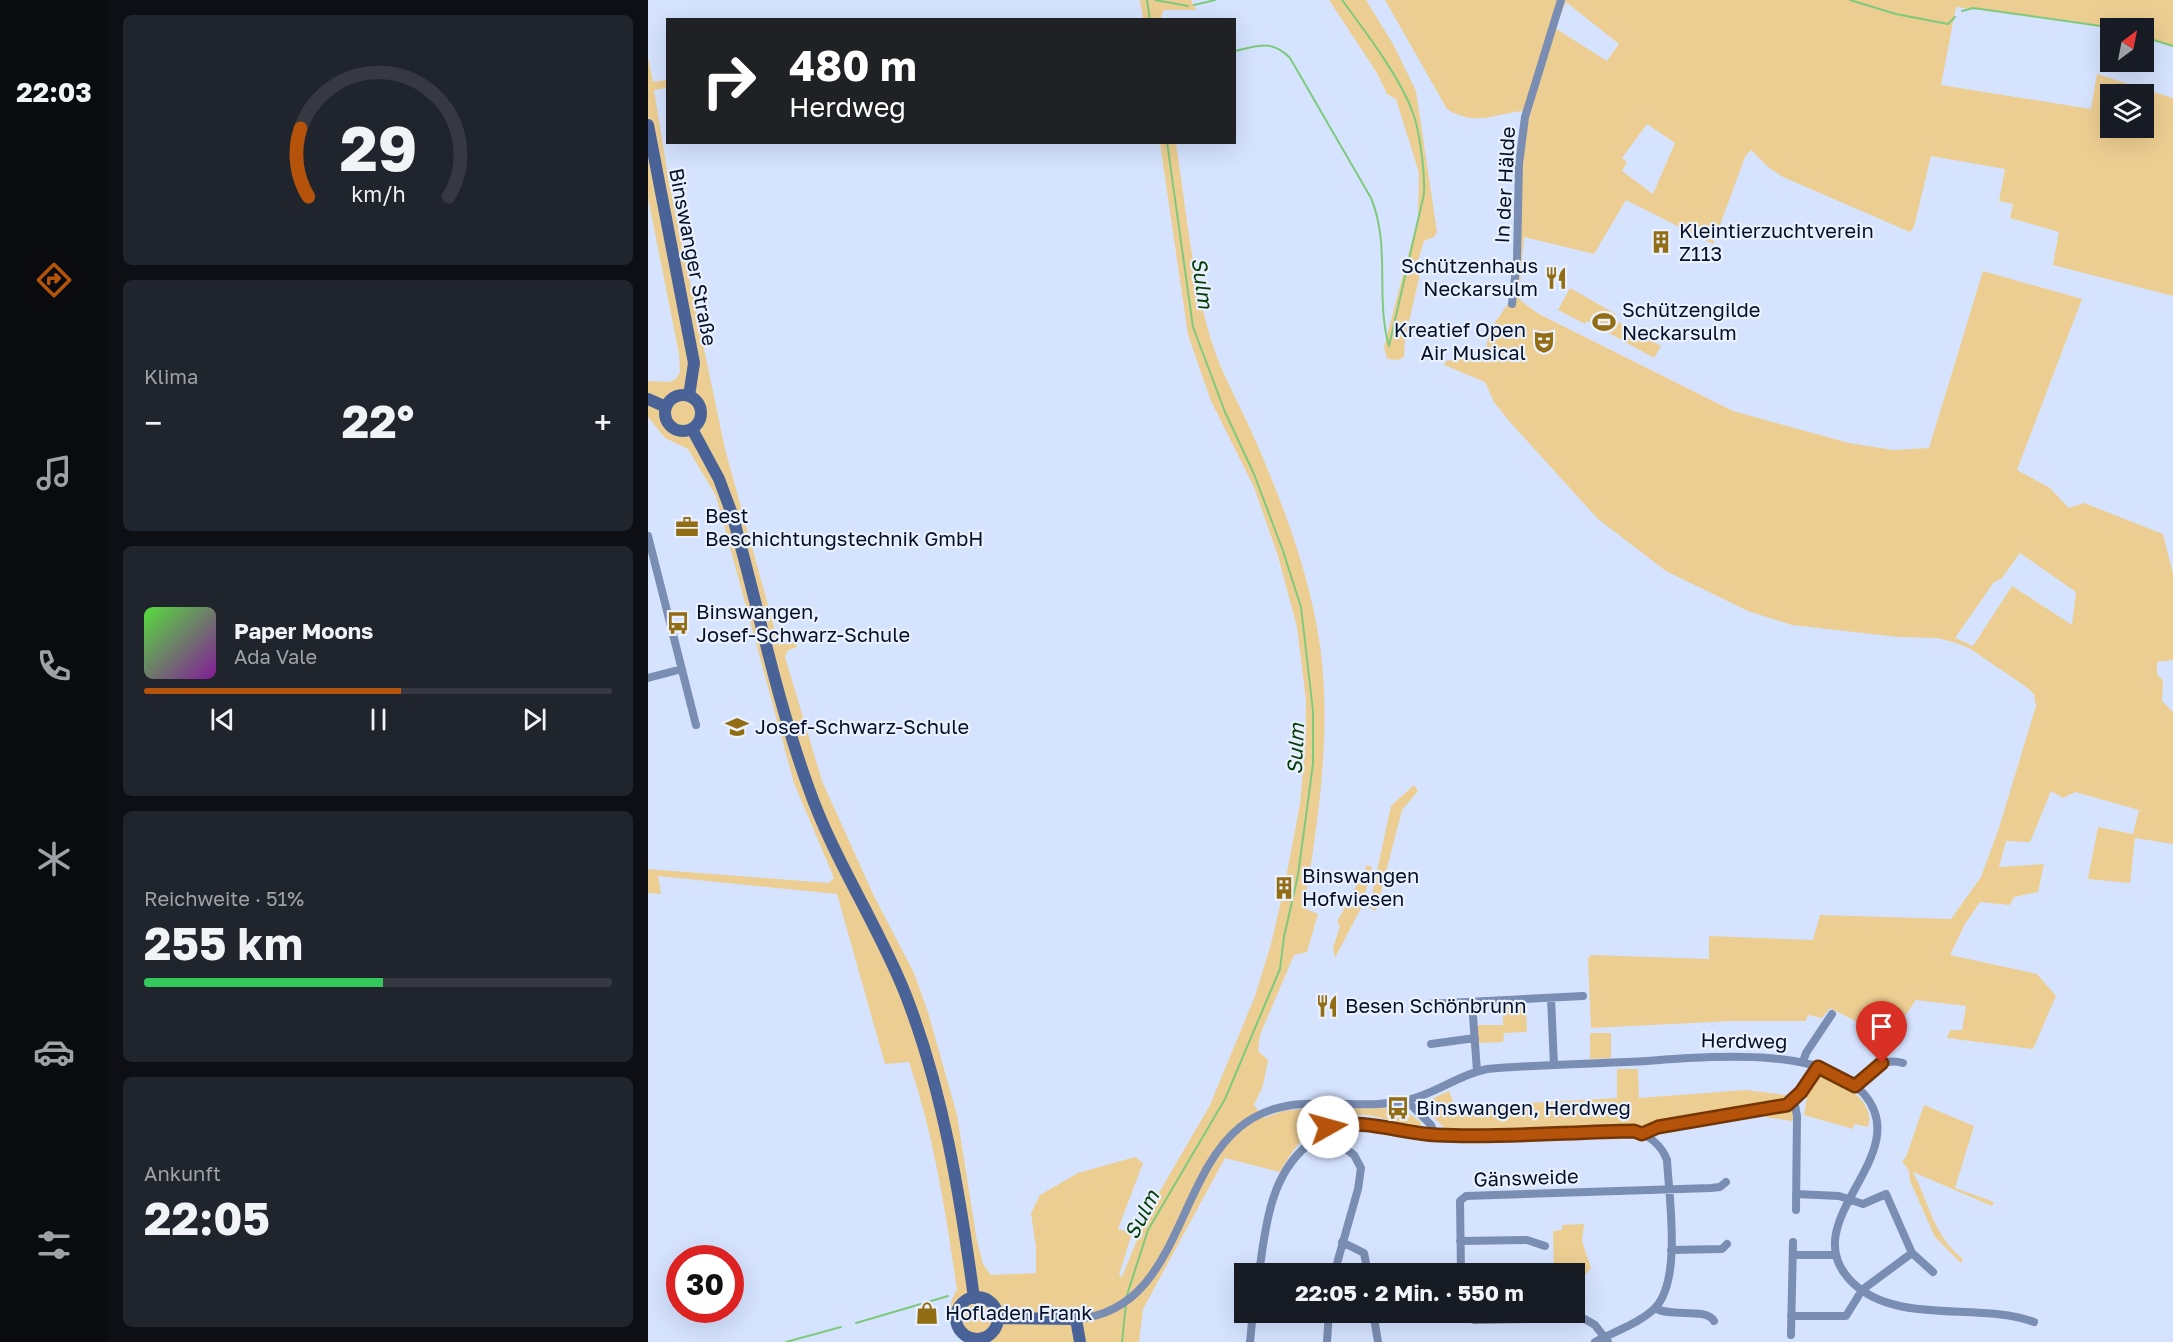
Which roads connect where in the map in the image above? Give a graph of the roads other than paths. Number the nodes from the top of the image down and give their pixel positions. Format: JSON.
{"nodes":[{"id":1,"x":1561,"y":0,"type":"edge"},
{"id":2,"x":648,"y":125,"type":"edge"},
{"id":3,"x":1512,"y":304,"type":"dead end"},
{"id":4,"x":689,"y":396,"type":"junction"},
{"id":5,"x":648,"y":399,"type":"edge"},
{"id":6,"x":666,"y":407,"type":"junction"},
{"id":7,"x":692,"y":429,"type":"junction"},
{"id":8,"x":648,"y":536,"type":"edge"},
{"id":9,"x":682,"y":669,"type":"junction"},
{"id":10,"x":648,"y":678,"type":"edge"},
{"id":11,"x":696,"y":725,"type":"dead end"},
{"id":12,"x":1583,"y":996,"type":"dead end"},
{"id":13,"x":1551,"y":998,"type":"junction"},
{"id":14,"x":1472,"y":1002,"type":"junction"},
{"id":15,"x":1427,"y":1004,"type":"dead end"},
{"id":16,"x":1832,"y":1014,"type":"dead end"},
{"id":17,"x":1475,"y":1038,"type":"junction"},
{"id":18,"x":1431,"y":1044,"type":"dead end"},
{"id":19,"x":1803,"y":1062,"type":"junction"},
{"id":20,"x":1903,"y":1063,"type":"dead end"},
{"id":21,"x":1554,"y":1065,"type":"junction"},
{"id":22,"x":1818,"y":1067,"type":"junction"},
{"id":23,"x":1477,"y":1071,"type":"junction"},
{"id":24,"x":1855,"y":1086,"type":"junction"},
{"id":25,"x":1794,"y":1100,"type":"junction"},
{"id":26,"x":1406,"y":1101,"type":"junction"},
{"id":27,"x":1642,"y":1134,"type":"junction"},
{"id":28,"x":1435,"y":1135,"type":"junction"},
{"id":29,"x":1317,"y":1139,"type":"junction"},
{"id":30,"x":1726,"y":1182,"type":"dead end"},
{"id":31,"x":1669,"y":1190,"type":"junction"},
{"id":32,"x":1796,"y":1194,"type":"junction"},
{"id":33,"x":1850,"y":1198,"type":"junction"},
{"id":34,"x":1796,"y":1210,"type":"dead end"},
{"id":35,"x":1460,"y":1241,"type":"junction"},
{"id":36,"x":1342,"y":1242,"type":"junction"},
{"id":37,"x":1793,"y":1242,"type":"dead end"},
{"id":38,"x":1727,"y":1244,"type":"dead end"},
{"id":39,"x":1545,"y":1246,"type":"dead end"},
{"id":40,"x":1671,"y":1250,"type":"junction"},
{"id":41,"x":1912,"y":1253,"type":"junction"},
{"id":42,"x":1793,"y":1255,"type":"junction"},
{"id":43,"x":1836,"y":1255,"type":"junction"},
{"id":44,"x":1260,"y":1263,"type":"edge"},
{"id":45,"x":1337,"y":1263,"type":"edge"},
{"id":46,"x":1366,"y":1263,"type":"edge"},
{"id":47,"x":1461,"y":1263,"type":"edge"},
{"id":48,"x":1934,"y":1272,"type":"dead end"},
{"id":49,"x":1862,"y":1290,"type":"junction"},
{"id":50,"x":974,"y":1298,"type":"junction"},
{"id":51,"x":1655,"y":1308,"type":"junction"},
{"id":52,"x":1791,"y":1316,"type":"junction"},
{"id":53,"x":998,"y":1318,"type":"junction"},
{"id":54,"x":1076,"y":1319,"type":"junction"},
{"id":55,"x":1585,"y":1320,"type":"edge"},
{"id":56,"x":1714,"y":1321,"type":"dead end"},
{"id":57,"x":2034,"y":1322,"type":"dead end"},
{"id":58,"x":1252,"y":1323,"type":"edge"},
{"id":59,"x":1328,"y":1323,"type":"edge"},
{"id":60,"x":1375,"y":1323,"type":"edge"},
{"id":61,"x":1791,"y":1335,"type":"dead end"},
{"id":62,"x":1606,"y":1340,"type":"edge"},
{"id":63,"x":980,"y":1341,"type":"edge"},
{"id":64,"x":1080,"y":1342,"type":"edge"},
{"id":65,"x":1250,"y":1342,"type":"edge"},
{"id":66,"x":1327,"y":1342,"type":"edge"},
{"id":67,"x":1378,"y":1342,"type":"edge"},
{"id":68,"x":1595,"y":1342,"type":"edge"}],
"edges":[{"from":1,"to":3,"type":"street","name":"In der Hälde"},
{"from":2,"to":4,"type":"main road","name":"Binswanger Straße"},
{"from":4,"to":6,"type":"main road"},
{"from":4,"to":7,"type":"main road"},
{"from":5,"to":6,"type":"main road"},
{"from":6,"to":7,"type":"main road"},
{"from":7,"to":50,"type":"main road"},
{"from":8,"to":9,"type":"street"},
{"from":9,"to":10,"type":"street"},
{"from":9,"to":11,"type":"street"},
{"from":12,"to":13,"type":"street"},
{"from":13,"to":14,"type":"street"},
{"from":13,"to":21,"type":"street"},
{"from":14,"to":15,"type":"street"},
{"from":14,"to":17,"type":"street"},
{"from":16,"to":19,"type":"street"},
{"from":17,"to":18,"type":"street"},
{"from":17,"to":23,"type":"street"},
{"from":19,"to":21,"type":"street","name":"Herdweg"},
{"from":19,"to":22,"type":"street","name":"Herdweg"},
{"from":20,"to":24,"type":"street"},
{"from":21,"to":23,"type":"street","name":"Herdweg"},
{"from":22,"to":24,"type":"street","name":"Herdweg"},
{"from":22,"to":25,"type":"street"},
{"from":23,"to":26,"type":"street","name":"Herdweg"},
{"from":24,"to":33,"type":"street","name":"Herdweg"},
{"from":25,"to":27,"type":"street"},
{"from":25,"to":32,"type":"street"},
{"from":26,"to":28,"type":"street"},
{"from":26,"to":54,"type":"street","name":"Herdweg"},
{"from":27,"to":28,"type":"street"},
{"from":27,"to":31,"type":"street"},
{"from":28,"to":29,"type":"street"},
{"from":29,"to":36,"type":"street"},
{"from":29,"to":44,"type":"street"},
{"from":30,"to":31,"type":"street"},
{"from":31,"to":35,"type":"street","name":"Gänsweide"},
{"from":31,"to":40,"type":"street"},
{"from":32,"to":33,"type":"street"},
{"from":32,"to":34,"type":"street"},
{"from":33,"to":41,"type":"street"},
{"from":33,"to":43,"type":"street","name":"Herdweg"},
{"from":35,"to":39,"type":"street"},
{"from":35,"to":47,"type":"street","name":"Gänsweide"},
{"from":36,"to":45,"type":"street"},
{"from":36,"to":46,"type":"street"},
{"from":37,"to":42,"type":"street"},
{"from":38,"to":40,"type":"street"},
{"from":40,"to":51,"type":"street"},
{"from":41,"to":48,"type":"street"},
{"from":41,"to":49,"type":"street"},
{"from":42,"to":43,"type":"street"},
{"from":42,"to":52,"type":"street"},
{"from":43,"to":49,"type":"street"},
{"from":49,"to":52,"type":"street"},
{"from":49,"to":57,"type":"street"},
{"from":50,"to":53,"type":"main road"},
{"from":50,"to":63,"type":"main road"},
{"from":51,"to":56,"type":"street"},
{"from":51,"to":62,"type":"street"},
{"from":52,"to":61,"type":"street"},
{"from":53,"to":54,"type":"main road","name":"Herdweg"},
{"from":53,"to":63,"type":"main road"},
{"from":54,"to":64,"type":"main road"},
{"from":55,"to":62,"type":"street"},
{"from":58,"to":65,"type":"street"},
{"from":59,"to":66,"type":"street"},
{"from":60,"to":67,"type":"street"},
{"from":62,"to":68,"type":"street"}]}
